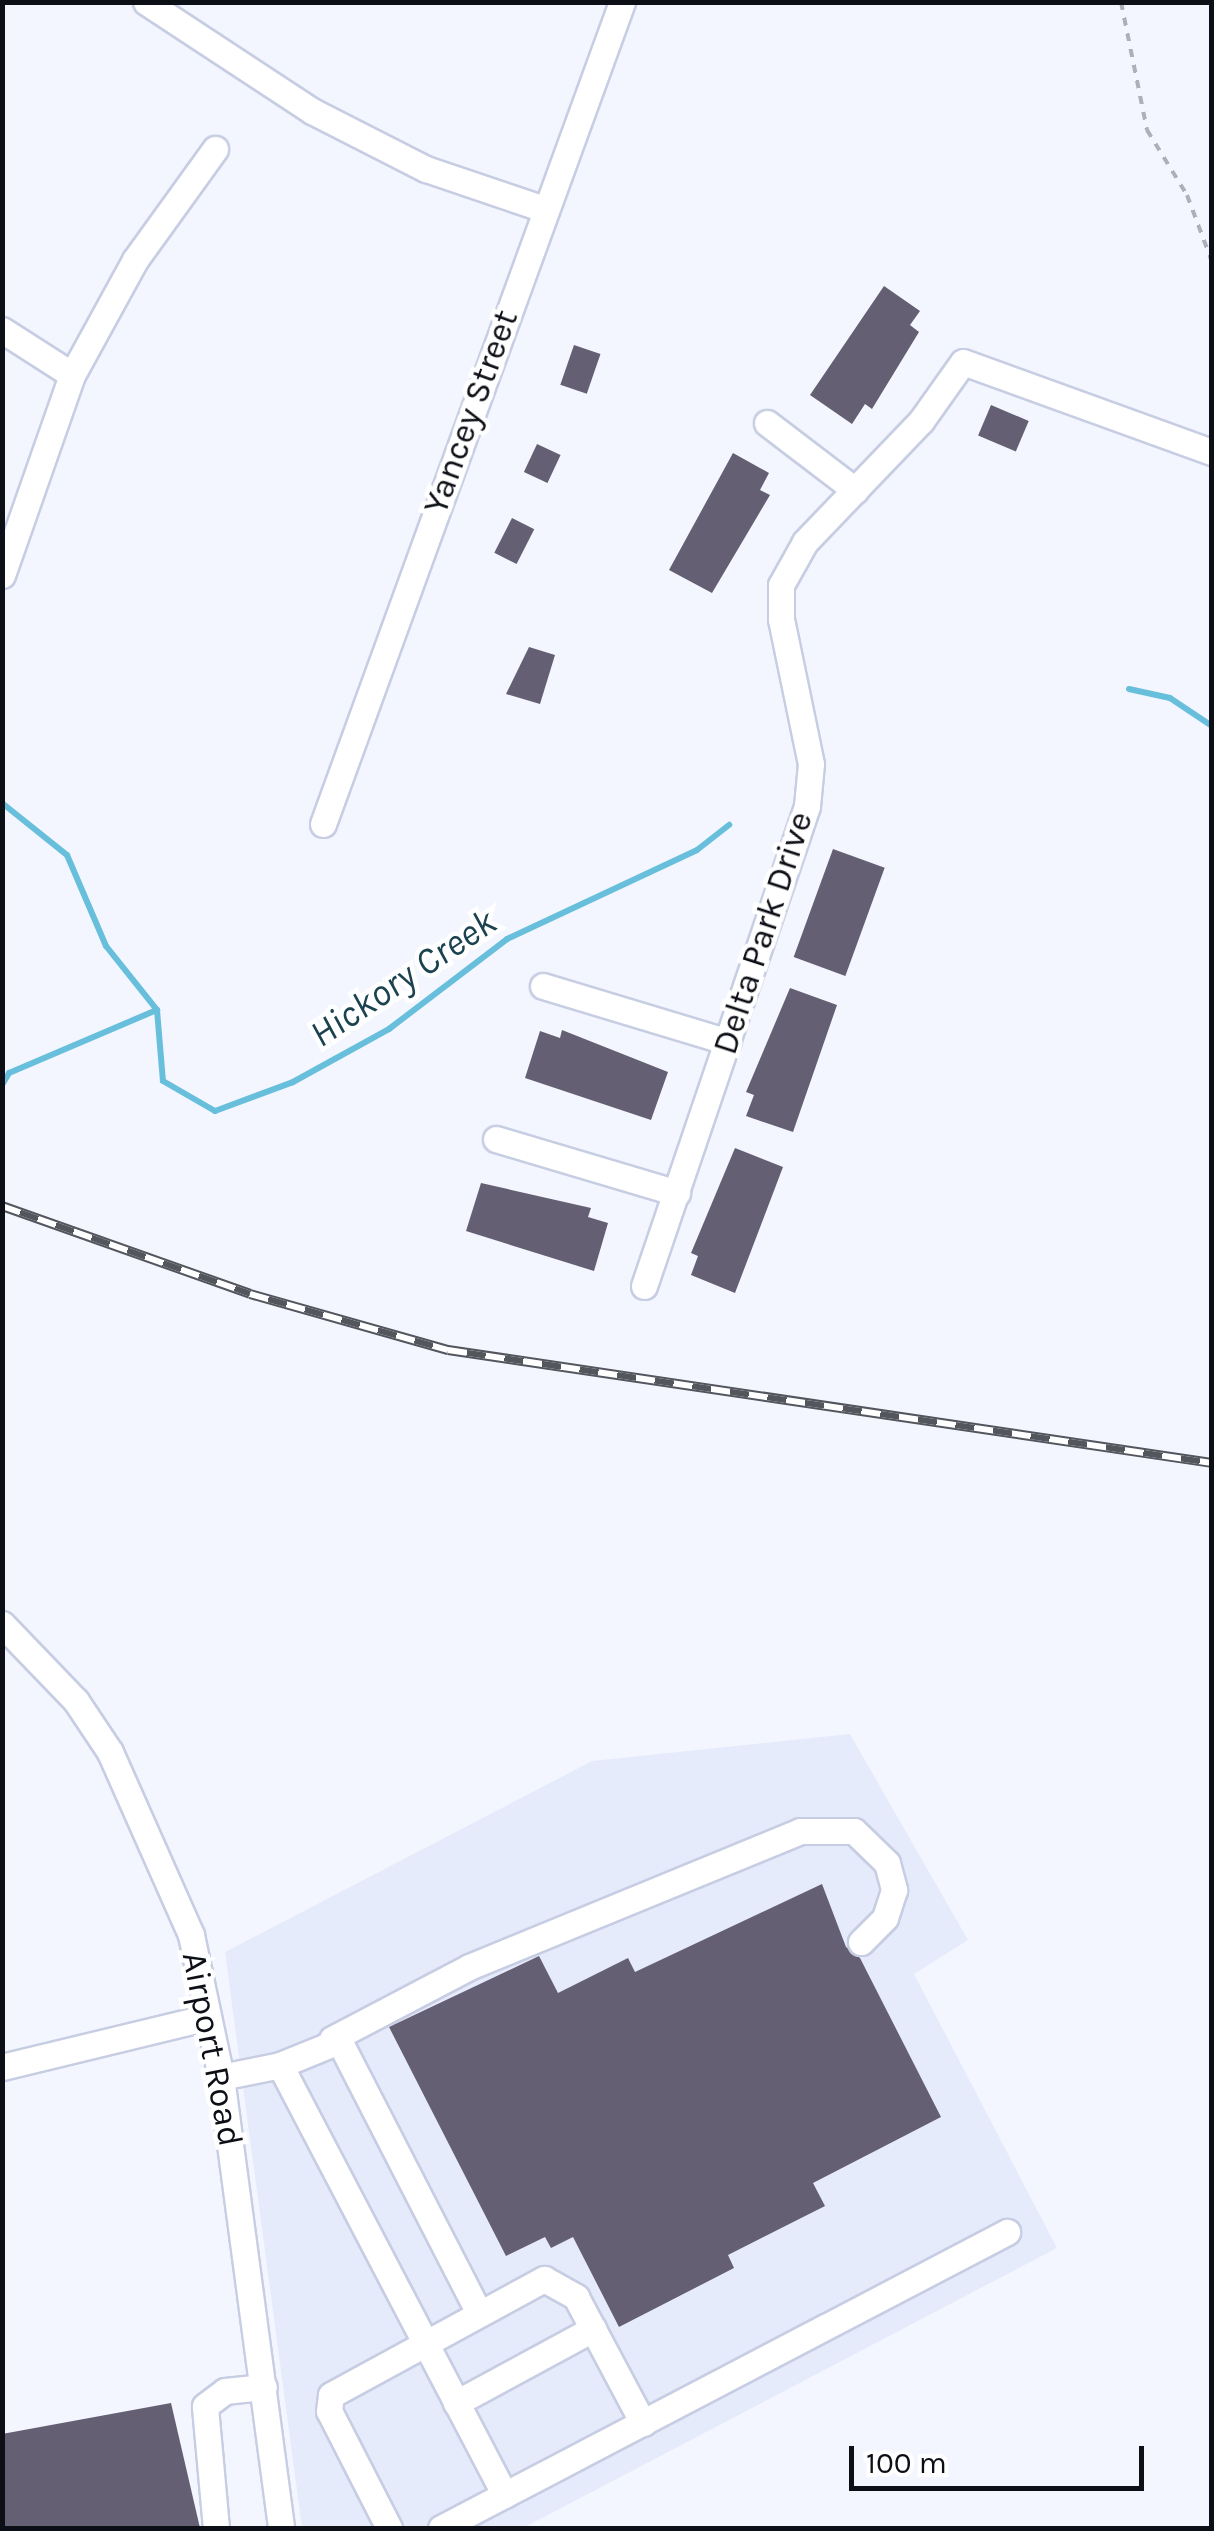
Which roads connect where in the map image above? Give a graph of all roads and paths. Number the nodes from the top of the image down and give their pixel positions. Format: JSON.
{"nodes":[{"id":1,"x":146,"y":2,"type":"edge"},
{"id":2,"x":622,"y":2,"type":"edge"},
{"id":3,"x":1121,"y":2,"type":"edge"},
{"id":4,"x":216,"y":148,"type":"dead end"},
{"id":5,"x":544,"y":208,"type":"junction"},
{"id":6,"x":1212,"y":262,"type":"edge"},
{"id":7,"x":2,"y":330,"type":"edge"},
{"id":8,"x":72,"y":374,"type":"junction"},
{"id":9,"x":767,"y":423,"type":"dead end"},
{"id":10,"x":1212,"y":452,"type":"edge"},
{"id":11,"x":855,"y":490,"type":"junction"},
{"id":12,"x":2,"y":575,"type":"edge"},
{"id":13,"x":323,"y":824,"type":"dead end"},
{"id":14,"x":543,"y":986,"type":"dead end"},
{"id":15,"x":728,"y":1042,"type":"junction"},
{"id":16,"x":496,"y":1139,"type":"dead end"},
{"id":17,"x":677,"y":1193,"type":"junction"},
{"id":18,"x":644,"y":1286,"type":"dead end"},
{"id":19,"x":2,"y":1624,"type":"edge"},
{"id":20,"x":861,"y":1942,"type":"dead end"},
{"id":21,"x":208,"y":2017,"type":"junction"},
{"id":22,"x":332,"y":2039,"type":"junction"},
{"id":23,"x":280,"y":2065,"type":"junction"},
{"id":24,"x":2,"y":2068,"type":"edge"},
{"id":25,"x":221,"y":2077,"type":"junction"},
{"id":26,"x":1007,"y":2232,"type":"dead end"},
{"id":27,"x":479,"y":2313,"type":"junction"},
{"id":28,"x":593,"y":2329,"type":"junction"},
{"id":29,"x":424,"y":2342,"type":"junction"},
{"id":30,"x":264,"y":2387,"type":"junction"},
{"id":31,"x":456,"y":2403,"type":"junction"},
{"id":32,"x":643,"y":2423,"type":"junction"},
{"id":33,"x":505,"y":2495,"type":"junction"},
{"id":34,"x":216,"y":2528,"type":"edge"},
{"id":35,"x":281,"y":2528,"type":"edge"},
{"id":36,"x":389,"y":2528,"type":"edge"},
{"id":37,"x":441,"y":2528,"type":"edge"}],
"edges":[{"from":1,"to":5,"type":"street"},
{"from":2,"to":5,"type":"street","name":"Yancey Street"},
{"from":3,"to":6,"type":"path"},
{"from":4,"to":8,"type":"street"},
{"from":5,"to":13,"type":"street","name":"Yancey Street"},
{"from":7,"to":8,"type":"street"},
{"from":8,"to":12,"type":"street"},
{"from":9,"to":11,"type":"street"},
{"from":10,"to":11,"type":"street","name":"Delta Park Drive"},
{"from":11,"to":15,"type":"street","name":"Delta Park Drive"},
{"from":14,"to":15,"type":"street"},
{"from":15,"to":17,"type":"street","name":"Delta Park Drive"},
{"from":16,"to":17,"type":"street"},
{"from":17,"to":18,"type":"street","name":"Delta Park Drive"},
{"from":19,"to":21,"type":"street","name":"Airport Road"},
{"from":20,"to":22,"type":"street"},
{"from":21,"to":24,"type":"street"},
{"from":21,"to":25,"type":"street","name":"Airport Road"},
{"from":22,"to":23,"type":"street"},
{"from":22,"to":27,"type":"street"},
{"from":23,"to":25,"type":"street"},
{"from":23,"to":29,"type":"street"},
{"from":25,"to":30,"type":"street","name":"Airport Road"},
{"from":26,"to":32,"type":"street"},
{"from":27,"to":28,"type":"street"},
{"from":27,"to":29,"type":"street"},
{"from":28,"to":31,"type":"street"},
{"from":28,"to":32,"type":"street"},
{"from":29,"to":31,"type":"street"},
{"from":29,"to":36,"type":"street"},
{"from":30,"to":34,"type":"street"},
{"from":30,"to":35,"type":"street","name":"Airport Road"},
{"from":31,"to":33,"type":"street"},
{"from":32,"to":33,"type":"street"},
{"from":33,"to":37,"type":"street"}]}
